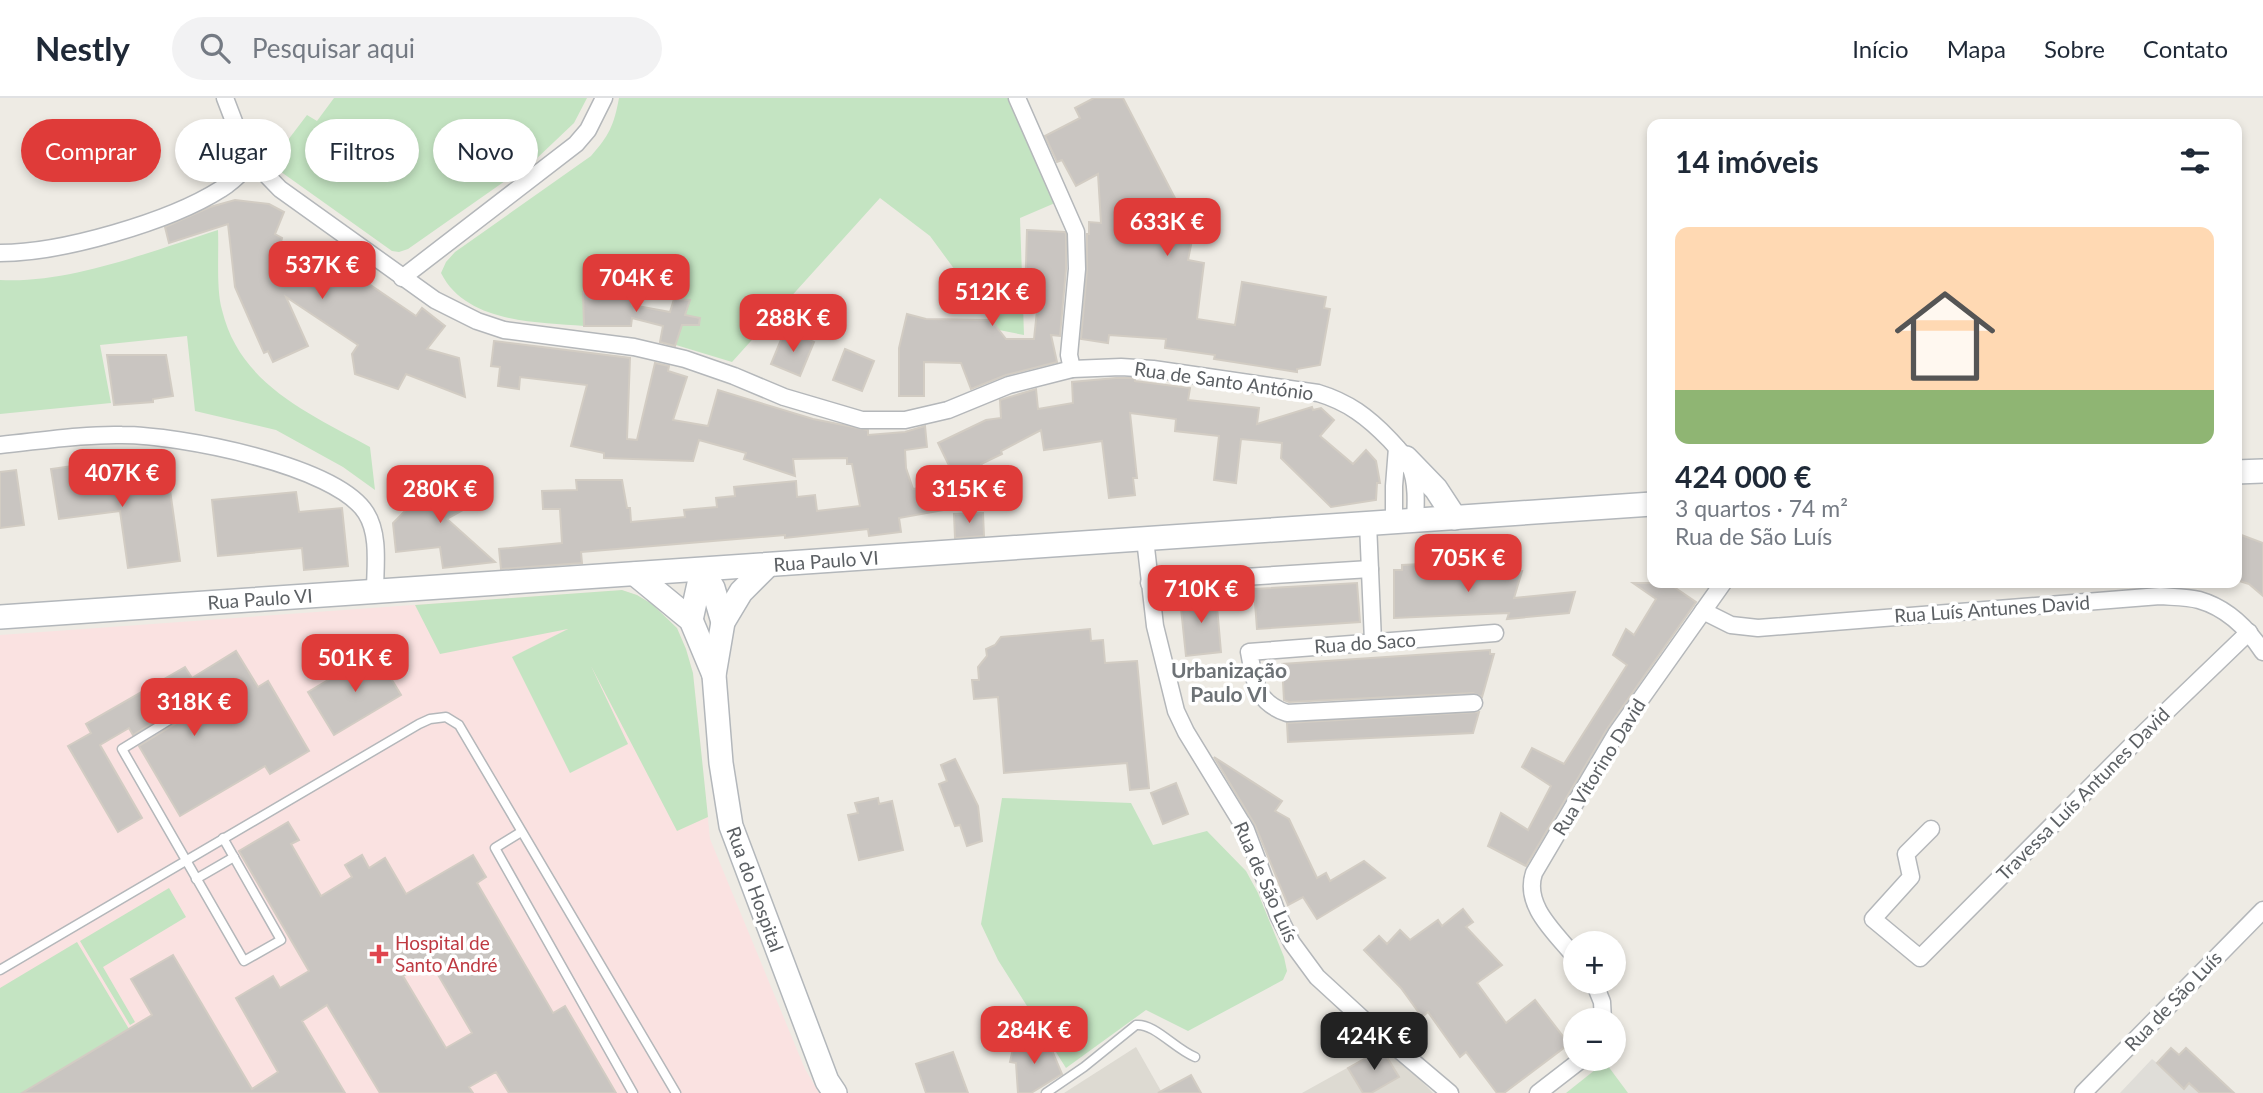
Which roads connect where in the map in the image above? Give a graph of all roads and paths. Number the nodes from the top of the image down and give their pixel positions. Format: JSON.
{"nodes":[{"id":1,"x":225,"y":98,"type":"edge"},
{"id":2,"x":604,"y":98,"type":"edge"},
{"id":3,"x":1017,"y":98,"type":"edge"},
{"id":4,"x":233,"y":119,"type":"edge"},
{"id":5,"x":229,"y":182,"type":"edge"},
{"id":6,"x":273,"y":182,"type":"edge"},
{"id":7,"x":0,"y":253,"type":"edge"},
{"id":8,"x":402,"y":278,"type":"junction"},
{"id":9,"x":1072,"y":369,"type":"junction"},
{"id":10,"x":0,"y":445,"type":"edge"},
{"id":11,"x":1401,"y":453,"type":"junction"},
{"id":12,"x":2247,"y":471,"type":"edge"},
{"id":13,"x":2263,"y":481,"type":"edge"},
{"id":14,"x":1647,"y":504,"type":"edge"},
{"id":15,"x":1455,"y":517,"type":"junction"},
{"id":16,"x":1404,"y":521,"type":"junction"},
{"id":17,"x":1368,"y":523,"type":"junction"},
{"id":18,"x":1145,"y":539,"type":"junction"},
{"id":19,"x":768,"y":565,"type":"junction"},
{"id":20,"x":1370,"y":569,"type":"junction"},
{"id":21,"x":702,"y":570,"type":"junction"},
{"id":22,"x":635,"y":575,"type":"junction"},
{"id":23,"x":1149,"y":583,"type":"junction"},
{"id":24,"x":1719,"y":588,"type":"edge"},
{"id":25,"x":375,"y":592,"type":"junction"},
{"id":26,"x":1703,"y":611,"type":"junction"},
{"id":27,"x":0,"y":617,"type":"edge"},
{"id":28,"x":691,"y":621,"type":"junction"},
{"id":29,"x":723,"y":622,"type":"junction"},
{"id":30,"x":2249,"y":632,"type":"junction"},
{"id":31,"x":1495,"y":633,"type":"dead end"},
{"id":32,"x":1373,"y":642,"type":"junction"},
{"id":33,"x":2263,"y":652,"type":"edge"},
{"id":34,"x":714,"y":675,"type":"junction"},
{"id":35,"x":202,"y":700,"type":"dead end"},
{"id":36,"x":1474,"y":703,"type":"dead end"},
{"id":37,"x":1931,"y":829,"type":"dead end"},
{"id":38,"x":521,"y":832,"type":"junction"},
{"id":39,"x":223,"y":838,"type":"junction"},
{"id":40,"x":234,"y":857,"type":"junction"},
{"id":41,"x":186,"y":860,"type":"junction"},
{"id":42,"x":197,"y":879,"type":"junction"},
{"id":43,"x":2263,"y":909,"type":"edge"},
{"id":44,"x":1563,"y":942,"type":"edge"},
{"id":45,"x":0,"y":970,"type":"edge"},
{"id":46,"x":1195,"y":1057,"type":"dead end"},
{"id":47,"x":1566,"y":1071,"type":"edge"},
{"id":48,"x":633,"y":1093,"type":"edge"},
{"id":49,"x":676,"y":1093,"type":"edge"},
{"id":50,"x":835,"y":1093,"type":"edge"},
{"id":51,"x":1046,"y":1093,"type":"edge"},
{"id":52,"x":1450,"y":1093,"type":"edge"},
{"id":53,"x":1538,"y":1093,"type":"edge"},
{"id":54,"x":2083,"y":1093,"type":"edge"}],
"edges":[{"from":1,"to":4,"type":"street","name":"Rua de Santo António"},
{"from":2,"to":8,"type":"street"},
{"from":3,"to":9,"type":"street"},
{"from":5,"to":7,"type":"street"},
{"from":6,"to":8,"type":"street","name":"Rua de Santo António"},
{"from":8,"to":9,"type":"street","name":"Rua de Santo António"},
{"from":9,"to":11,"type":"street","name":"Rua de Santo António"},
{"from":10,"to":25,"type":"street"},
{"from":11,"to":15,"type":"main road"},
{"from":11,"to":16,"type":"street"},
{"from":12,"to":13,"type":"main road"},
{"from":14,"to":15,"type":"main road","name":"Rua Paulo VI"},
{"from":15,"to":16,"type":"main road","name":"Rua Paulo VI"},
{"from":16,"to":17,"type":"main road","name":"Rua Paulo VI"},
{"from":17,"to":18,"type":"main road","name":"Rua Paulo VI"},
{"from":17,"to":20,"type":"street"},
{"from":18,"to":19,"type":"main road","name":"Rua Paulo VI"},
{"from":18,"to":23,"type":"street","name":"Rua de São Luís"},
{"from":19,"to":21,"type":"main road","name":"Rua Paulo VI"},
{"from":19,"to":29,"type":"main road","name":"Rua do Hospital"},
{"from":20,"to":23,"type":"street"},
{"from":20,"to":32,"type":"street"},
{"from":21,"to":22,"type":"main road","name":"Rua Paulo VI"},
{"from":21,"to":28,"type":"main road"},
{"from":21,"to":29,"type":"main road","name":"Rua do Hospital"},
{"from":22,"to":25,"type":"main road","name":"Rua Paulo VI"},
{"from":22,"to":28,"type":"main road","name":"Rua do Hospital"},
{"from":23,"to":52,"type":"street","name":"Rua de São Luís"},
{"from":24,"to":26,"type":"street","name":"Rua Vitorino David"},
{"from":25,"to":27,"type":"main road","name":"Rua Paulo VI"},
{"from":26,"to":30,"type":"street","name":"Rua Luís Antunes David"},
{"from":26,"to":44,"type":"street","name":"Rua Vitorino David"},
{"from":28,"to":34,"type":"main road","name":"Rua do Hospital"},
{"from":29,"to":34,"type":"main road","name":"Rua do Hospital"},
{"from":30,"to":33,"type":"street","name":"Rua Luís Antunes David"},
{"from":30,"to":37,"type":"street","name":"Travessa Luís Antunes David"},
{"from":31,"to":32,"type":"street","name":"Rua do Saco"},
{"from":32,"to":36,"type":"street","name":"Rua do Saco"},
{"from":34,"to":50,"type":"main road","name":"Rua do Hospital"},
{"from":35,"to":41,"type":"lane"},
{"from":38,"to":39,"type":"lane"},
{"from":38,"to":48,"type":"lane"},
{"from":38,"to":49,"type":"lane"},
{"from":39,"to":40,"type":"lane"},
{"from":39,"to":41,"type":"lane"},
{"from":40,"to":42,"type":"lane"},
{"from":40,"to":42,"type":"lane"},
{"from":41,"to":42,"type":"lane"},
{"from":41,"to":45,"type":"lane"},
{"from":43,"to":54,"type":"street","name":"Rua de São Luís"},
{"from":46,"to":51,"type":"lane"},
{"from":47,"to":53,"type":"street"}]}
